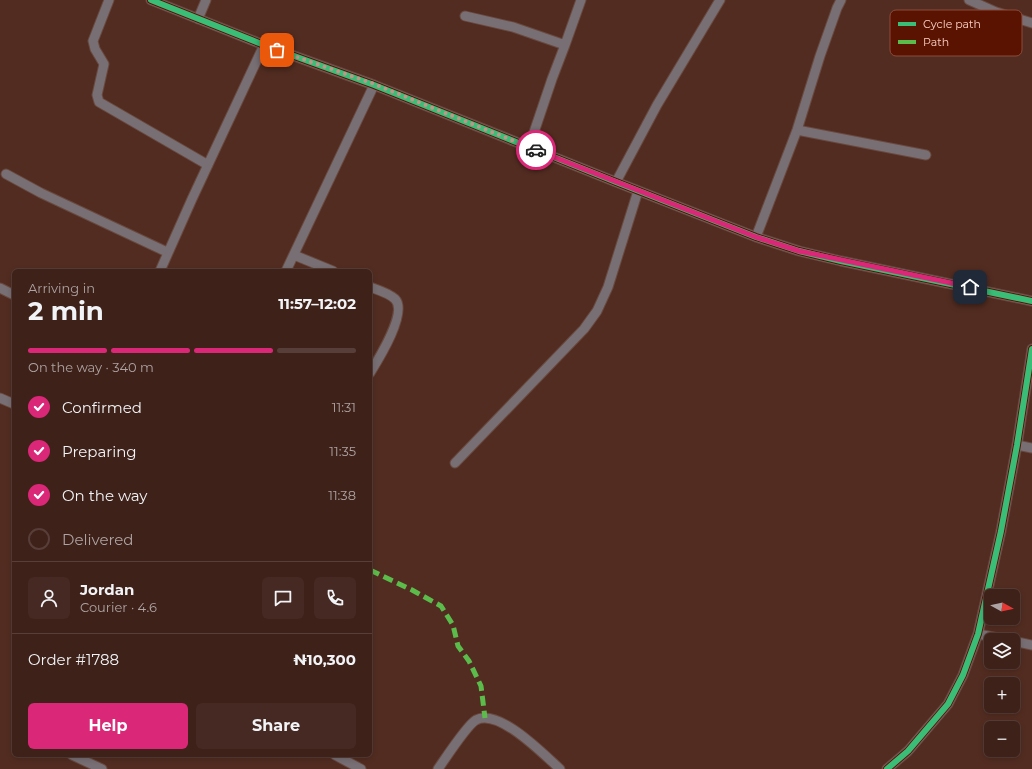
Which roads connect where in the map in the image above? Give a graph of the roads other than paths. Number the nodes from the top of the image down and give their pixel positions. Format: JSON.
{"nodes":[{"id":1,"x":109,"y":0,"type":"edge"},
{"id":2,"x":151,"y":0,"type":"edge"},
{"id":3,"x":206,"y":0,"type":"edge"},
{"id":4,"x":581,"y":0,"type":"edge"},
{"id":5,"x":720,"y":0,"type":"edge"},
{"id":6,"x":841,"y":0,"type":"edge"},
{"id":7,"x":970,"y":0,"type":"edge"},
{"id":8,"x":992,"y":10,"type":"edge"},
{"id":9,"x":465,"y":16,"type":"dead end"},
{"id":10,"x":198,"y":19,"type":"junction"},
{"id":11,"x":1022,"y":20,"type":"edge"},
{"id":12,"x":1032,"y":23,"type":"edge"},
{"id":13,"x":264,"y":45,"type":"junction"},
{"id":14,"x":565,"y":45,"type":"junction"},
{"id":15,"x":374,"y":84,"type":"junction"},
{"id":16,"x":797,"y":130,"type":"junction"},
{"id":17,"x":529,"y":147,"type":"junction"},
{"id":18,"x":926,"y":155,"type":"dead end"},
{"id":19,"x":208,"y":164,"type":"junction"},
{"id":20,"x":6,"y":174,"type":"dead end"},
{"id":21,"x":616,"y":182,"type":"junction"},
{"id":22,"x":638,"y":191,"type":"junction"},
{"id":23,"x":756,"y":237,"type":"junction"},
{"id":24,"x":167,"y":252,"type":"junction"},
{"id":25,"x":294,"y":255,"type":"junction"},
{"id":26,"x":161,"y":269,"type":"edge"},
{"id":27,"x":287,"y":269,"type":"edge"},
{"id":28,"x":328,"y":269,"type":"edge"},
{"id":29,"x":0,"y":288,"type":"edge"},
{"id":30,"x":372,"y":288,"type":"edge"},
{"id":31,"x":12,"y":294,"type":"edge"},
{"id":32,"x":1032,"y":301,"type":"edge"},
{"id":33,"x":1032,"y":349,"type":"edge"},
{"id":34,"x":372,"y":370,"type":"edge"},
{"id":35,"x":0,"y":398,"type":"edge"},
{"id":36,"x":12,"y":403,"type":"edge"},
{"id":37,"x":1017,"y":445,"type":"junction"},
{"id":38,"x":1032,"y":448,"type":"edge"},
{"id":39,"x":455,"y":463,"type":"dead end"},
{"id":40,"x":978,"y":634,"type":"junction"},
{"id":41,"x":984,"y":635,"type":"edge"},
{"id":42,"x":1020,"y":642,"type":"edge"},
{"id":43,"x":1032,"y":645,"type":"edge"},
{"id":44,"x":76,"y":757,"type":"edge"},
{"id":45,"x":339,"y":757,"type":"edge"},
{"id":46,"x":102,"y":769,"type":"edge"},
{"id":47,"x":361,"y":769,"type":"edge"},
{"id":48,"x":438,"y":769,"type":"edge"},
{"id":49,"x":560,"y":769,"type":"edge"},
{"id":50,"x":887,"y":769,"type":"edge"}],
"edges":[{"from":1,"to":19,"type":"street"},
{"from":2,"to":10,"type":"street"},
{"from":3,"to":10,"type":"street"},
{"from":4,"to":14,"type":"street"},
{"from":5,"to":21,"type":"street"},
{"from":6,"to":16,"type":"street"},
{"from":7,"to":8,"type":"street"},
{"from":9,"to":14,"type":"street"},
{"from":10,"to":13,"type":"street"},
{"from":11,"to":12,"type":"street"},
{"from":13,"to":15,"type":"street"},
{"from":13,"to":19,"type":"street"},
{"from":14,"to":17,"type":"street"},
{"from":15,"to":17,"type":"street"},
{"from":15,"to":25,"type":"street"},
{"from":16,"to":18,"type":"street"},
{"from":16,"to":23,"type":"street"},
{"from":17,"to":21,"type":"street"},
{"from":19,"to":24,"type":"street"},
{"from":20,"to":24,"type":"street"},
{"from":21,"to":22,"type":"street"},
{"from":22,"to":23,"type":"street"},
{"from":22,"to":39,"type":"street"},
{"from":23,"to":32,"type":"street"},
{"from":24,"to":26,"type":"street"},
{"from":25,"to":27,"type":"street"},
{"from":25,"to":28,"type":"street"},
{"from":29,"to":31,"type":"street"},
{"from":30,"to":34,"type":"street"},
{"from":33,"to":37,"type":"street"},
{"from":35,"to":36,"type":"street"},
{"from":37,"to":38,"type":"street"},
{"from":37,"to":40,"type":"street"},
{"from":40,"to":41,"type":"street"},
{"from":40,"to":50,"type":"street"},
{"from":42,"to":43,"type":"street"},
{"from":44,"to":46,"type":"street"},
{"from":45,"to":47,"type":"street"},
{"from":48,"to":49,"type":"street"}]}
